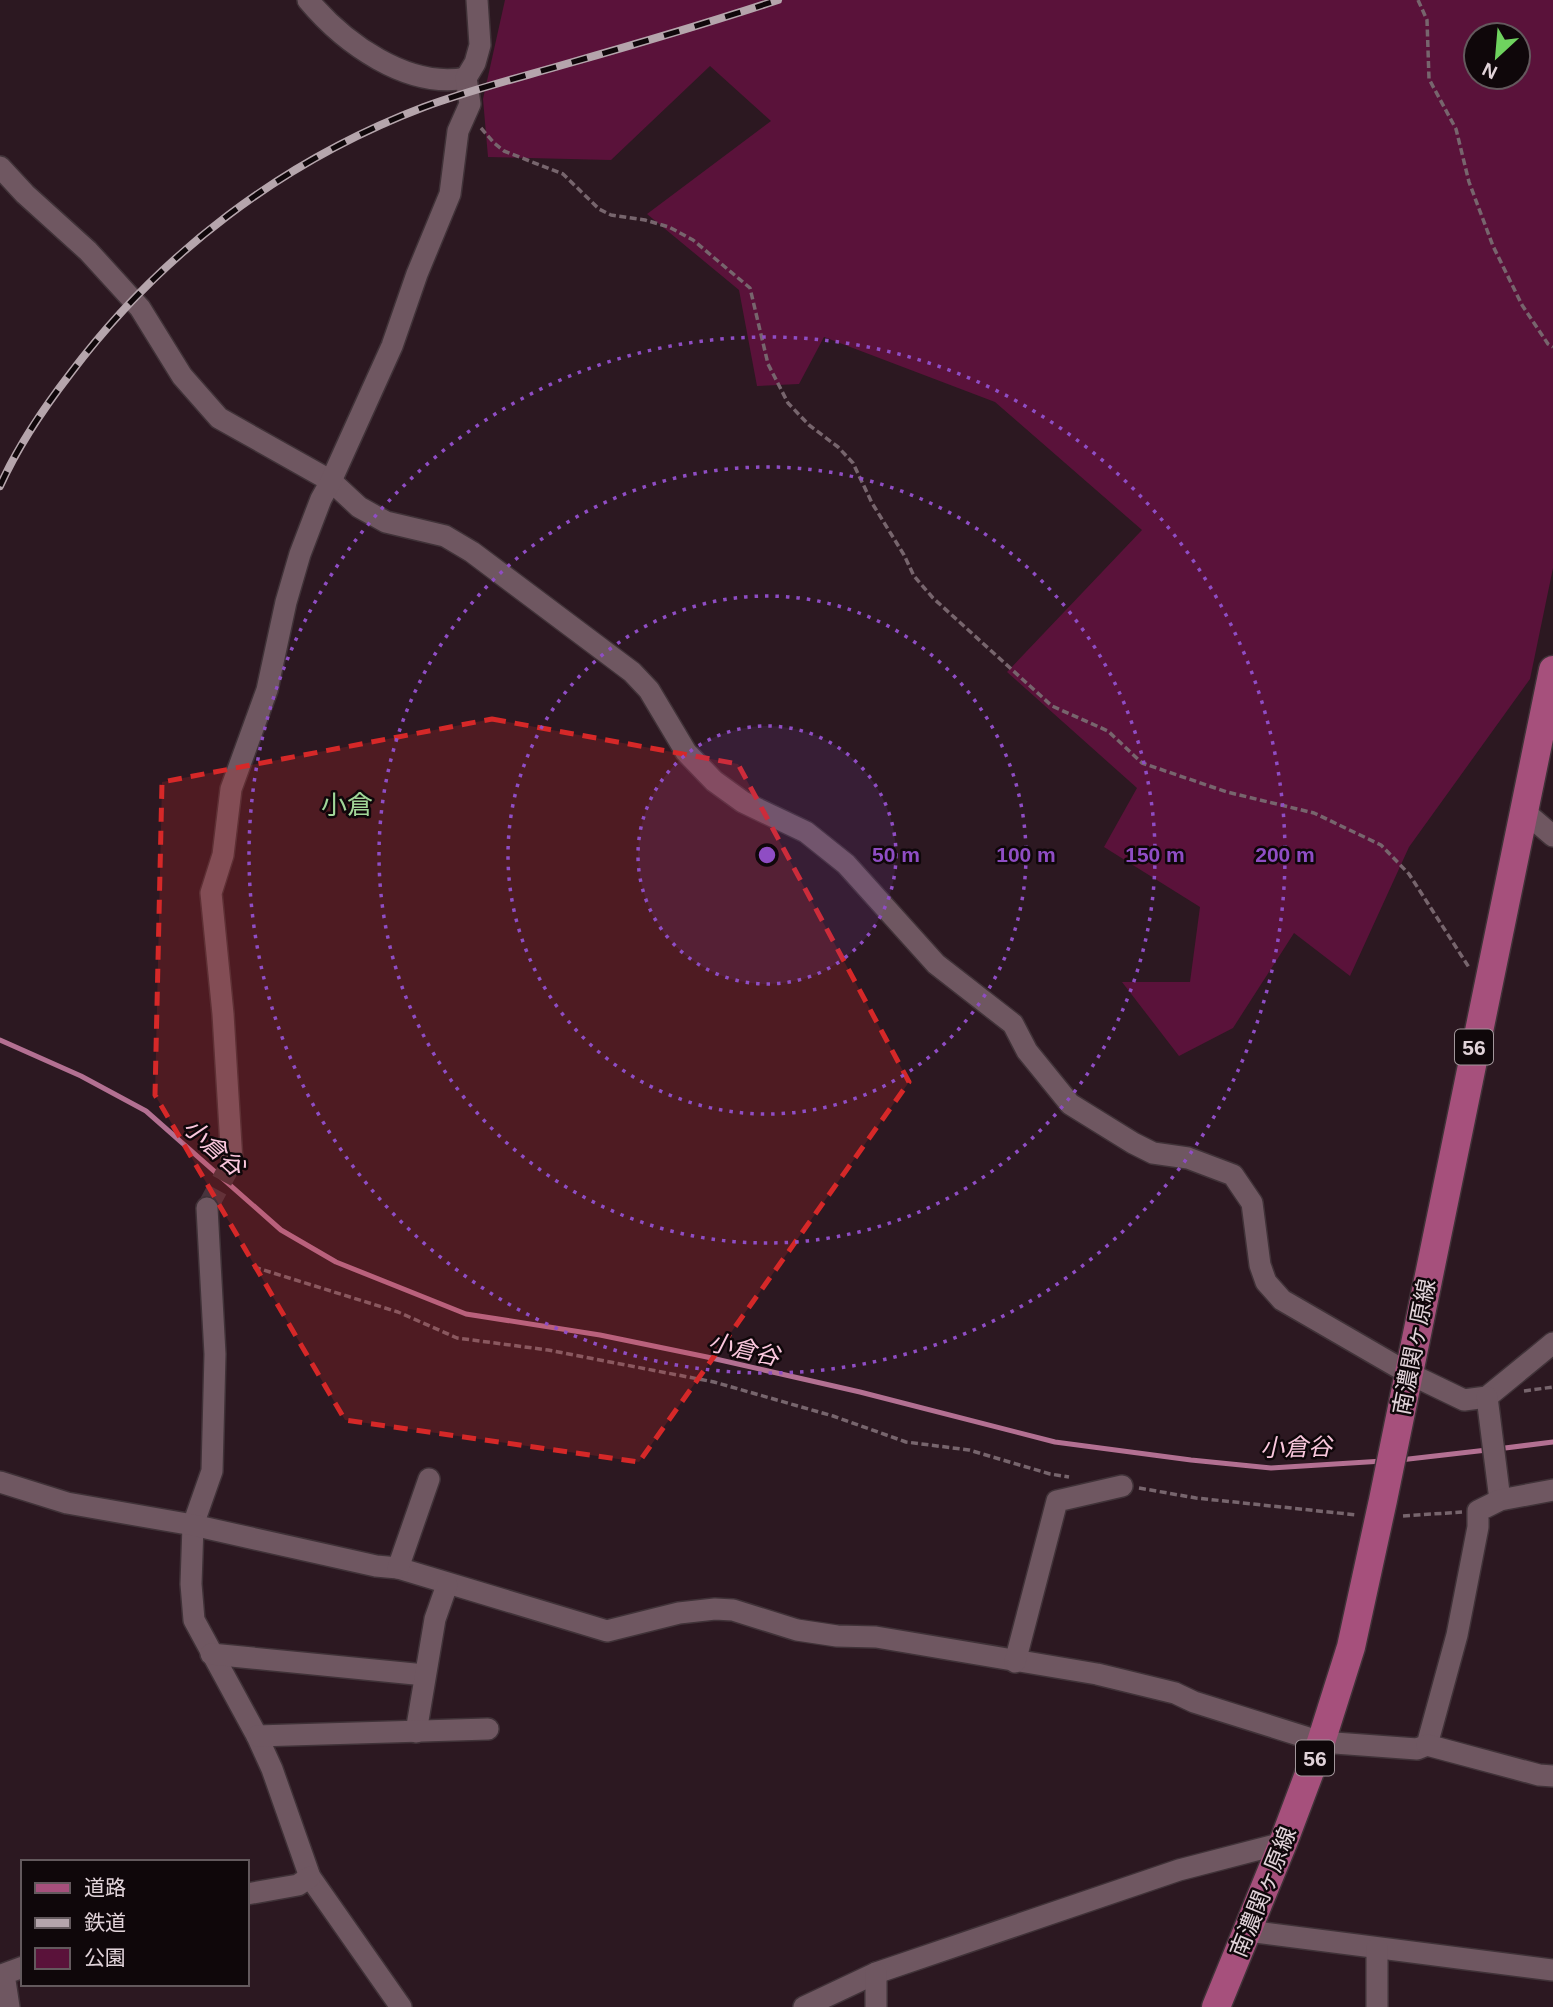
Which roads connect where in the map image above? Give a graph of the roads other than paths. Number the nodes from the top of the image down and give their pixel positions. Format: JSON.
{"nodes":[{"id":1,"x":308,"y":0,"type":"edge"},
{"id":2,"x":477,"y":0,"type":"edge"},
{"id":3,"x":467,"y":78,"type":"junction"},
{"id":4,"x":0,"y":167,"type":"edge"},
{"id":5,"x":331,"y":481,"type":"junction"},
{"id":6,"x":1553,"y":670,"type":"edge"},
{"id":7,"x":1525,"y":813,"type":"junction"},
{"id":8,"x":1553,"y":836,"type":"edge"},
{"id":9,"x":232,"y":1162,"type":"tunnel mouth"},
{"id":10,"x":207,"y":1208,"type":"tunnel mouth"},
{"id":11,"x":1553,"y":1343,"type":"edge"},
{"id":12,"x":1408,"y":1373,"type":"junction"},
{"id":13,"x":1488,"y":1403,"type":"junction"},
{"id":14,"x":429,"y":1479,"type":"dead end"},
{"id":15,"x":0,"y":1482,"type":"edge"},
{"id":16,"x":1122,"y":1486,"type":"road end"},
{"id":17,"x":1553,"y":1490,"type":"edge"},
{"id":18,"x":1499,"y":1494,"type":"junction"},
{"id":19,"x":193,"y":1525,"type":"junction"},
{"id":20,"x":398,"y":1569,"type":"junction"},
{"id":21,"x":447,"y":1585,"type":"junction"},
{"id":22,"x":211,"y":1654,"type":"junction"},
{"id":23,"x":1015,"y":1662,"type":"junction"},
{"id":24,"x":425,"y":1675,"type":"junction"},
{"id":25,"x":488,"y":1730,"type":"dead end"},
{"id":26,"x":415,"y":1732,"type":"junction"},
{"id":27,"x":257,"y":1736,"type":"junction"},
{"id":28,"x":1321,"y":1742,"type":"junction"},
{"id":29,"x":1427,"y":1745,"type":"junction"},
{"id":30,"x":1553,"y":1776,"type":"edge"},
{"id":31,"x":1283,"y":1843,"type":"junction"},
{"id":32,"x":310,"y":1877,"type":"junction"},
{"id":33,"x":248,"y":1895,"type":"edge"},
{"id":34,"x":1248,"y":1931,"type":"junction"},
{"id":35,"x":1377,"y":1948,"type":"junction"},
{"id":36,"x":21,"y":1968,"type":"edge"},
{"id":37,"x":1553,"y":1970,"type":"edge"},
{"id":38,"x":876,"y":1973,"type":"junction"},
{"id":39,"x":9,"y":2007,"type":"edge"},
{"id":40,"x":401,"y":2007,"type":"edge"},
{"id":41,"x":804,"y":2007,"type":"edge"},
{"id":42,"x":876,"y":2007,"type":"edge"},
{"id":43,"x":1216,"y":2007,"type":"edge"},
{"id":44,"x":1377,"y":2007,"type":"edge"}],
"edges":[{"from":1,"to":3,"type":"street"},
{"from":2,"to":3,"type":"street"},
{"from":3,"to":5,"type":"street"},
{"from":4,"to":5,"type":"street"},
{"from":5,"to":9,"type":"street"},
{"from":5,"to":12,"type":"street"},
{"from":6,"to":7,"type":"main road","name":"南濃関ヶ原線","number":"56"},
{"from":7,"to":8,"type":"street"},
{"from":7,"to":12,"type":"main road","name":"南濃関ヶ原線","number":"56"},
{"from":10,"to":19,"type":"street"},
{"from":11,"to":13,"type":"street"},
{"from":12,"to":13,"type":"street"},
{"from":12,"to":28,"type":"main road","name":"南濃関ヶ原線","number":"56"},
{"from":13,"to":18,"type":"street"},
{"from":14,"to":20,"type":"street"},
{"from":15,"to":19,"type":"street"},
{"from":16,"to":23,"type":"street"},
{"from":17,"to":18,"type":"street"},
{"from":18,"to":29,"type":"street"},
{"from":19,"to":20,"type":"street"},
{"from":19,"to":22,"type":"street"},
{"from":20,"to":21,"type":"street"},
{"from":21,"to":23,"type":"street"},
{"from":21,"to":24,"type":"street"},
{"from":22,"to":24,"type":"street"},
{"from":22,"to":27,"type":"street"},
{"from":23,"to":28,"type":"street"},
{"from":24,"to":26,"type":"street"},
{"from":25,"to":26,"type":"street"},
{"from":26,"to":27,"type":"street"},
{"from":27,"to":32,"type":"street"},
{"from":28,"to":29,"type":"street"},
{"from":28,"to":31,"type":"main road","name":"南濃関ヶ原線","number":"56"},
{"from":29,"to":30,"type":"street"},
{"from":31,"to":34,"type":"main road","name":"南濃関ヶ原線","number":"56"},
{"from":31,"to":38,"type":"street"},
{"from":32,"to":33,"type":"street"},
{"from":32,"to":40,"type":"street"},
{"from":34,"to":35,"type":"street"},
{"from":34,"to":43,"type":"main road","name":"南濃関ヶ原線","number":"56"},
{"from":35,"to":37,"type":"street"},
{"from":35,"to":44,"type":"street"},
{"from":36,"to":39,"type":"street"},
{"from":38,"to":41,"type":"street"},
{"from":38,"to":42,"type":"street"}]}
